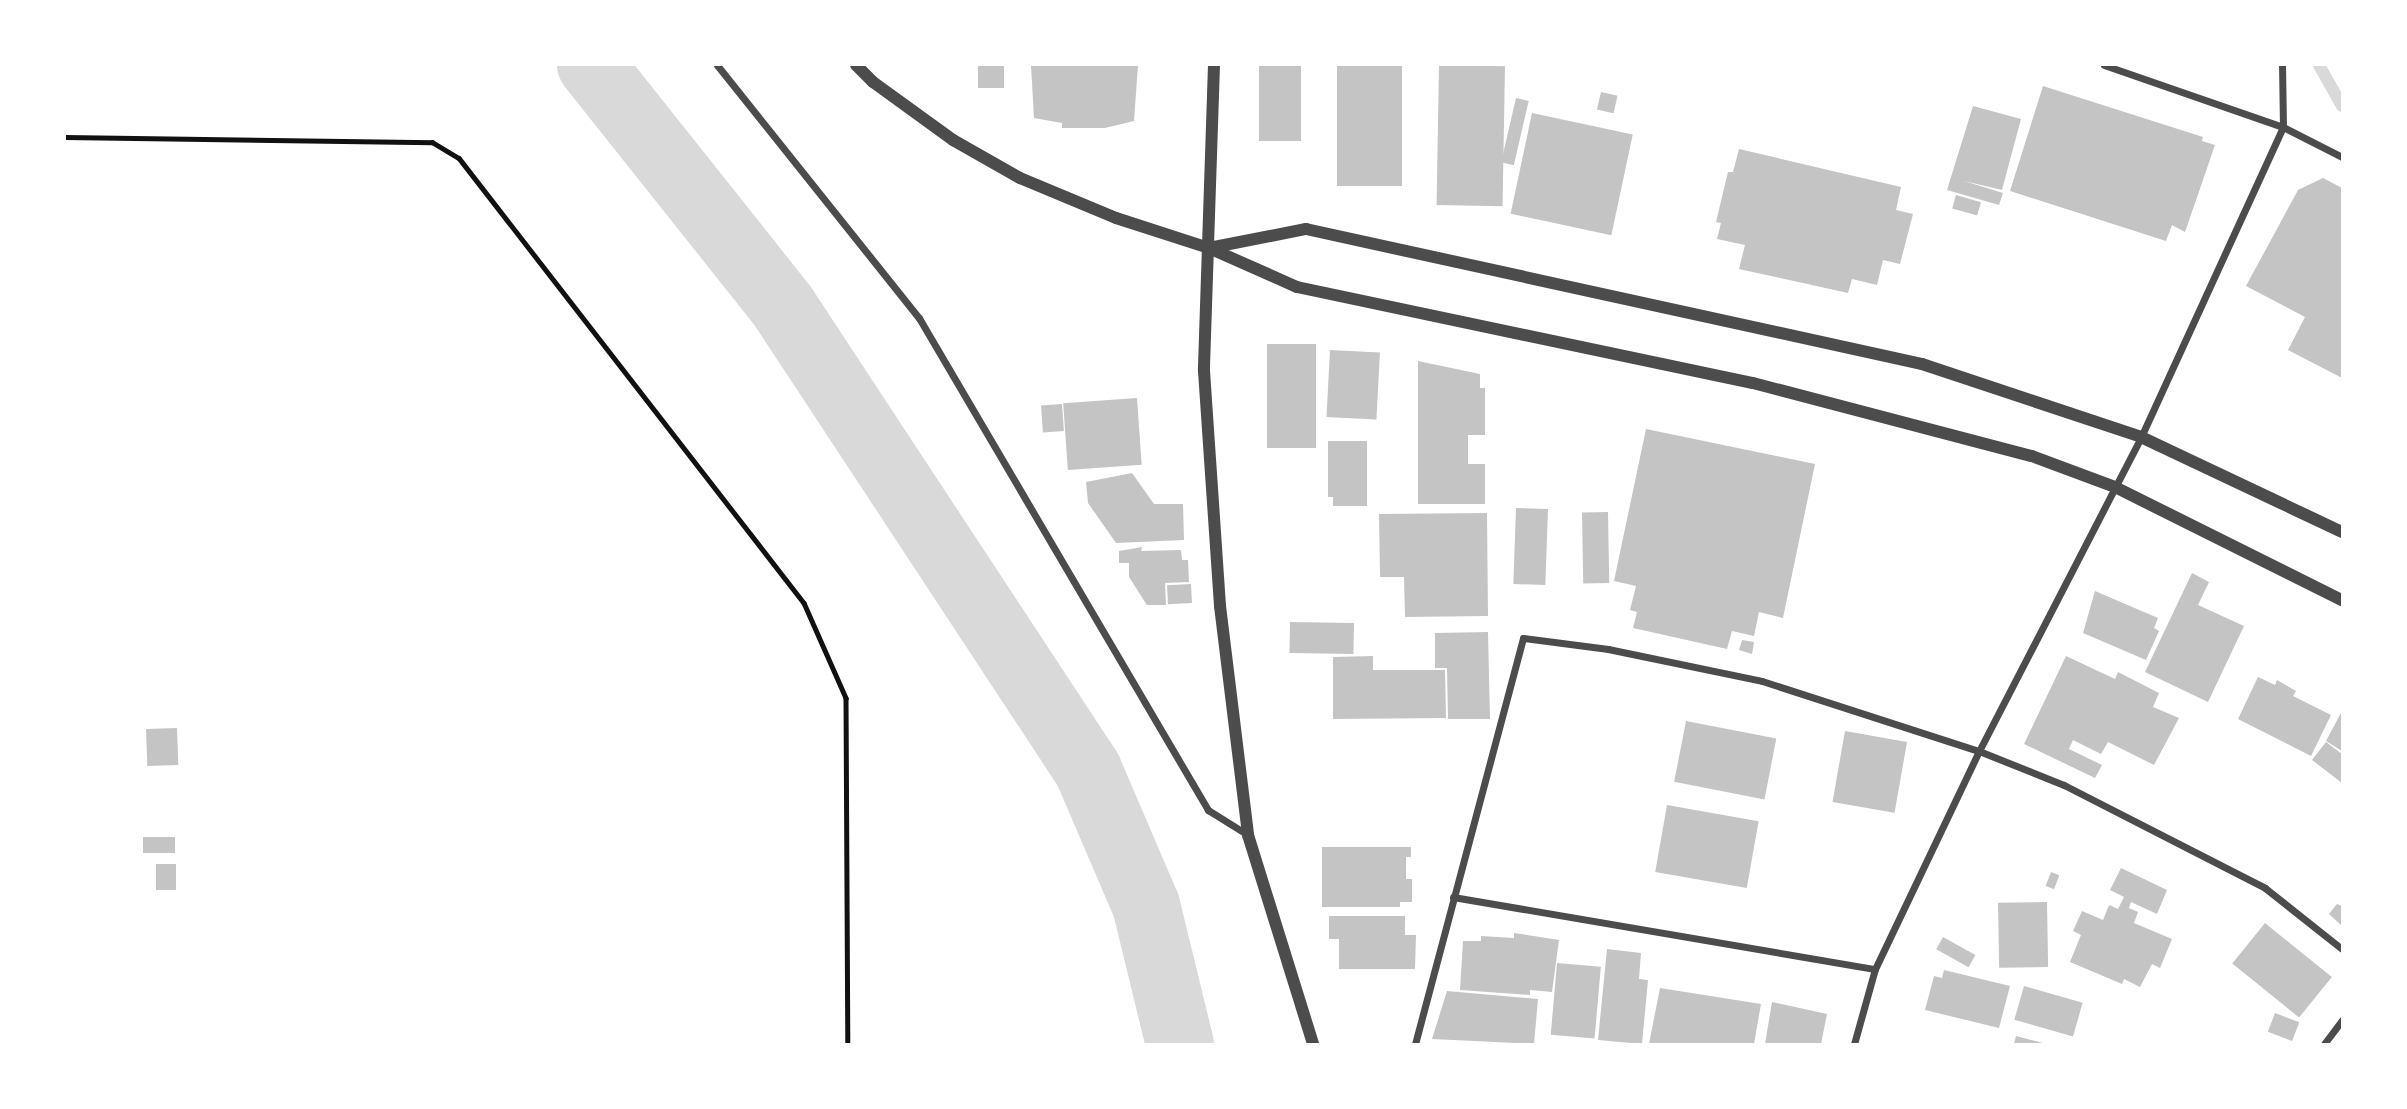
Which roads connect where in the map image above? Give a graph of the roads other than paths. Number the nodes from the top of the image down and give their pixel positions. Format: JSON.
{"nodes":[{"id":1,"x":717,"y":65,"type":"edge"},
{"id":2,"x":856,"y":65,"type":"edge"},
{"id":3,"x":1213,"y":65,"type":"edge"},
{"id":4,"x":2104,"y":65,"type":"edge"},
{"id":5,"x":2282,"y":65,"type":"edge"},
{"id":6,"x":2283,"y":127,"type":"junction"},
{"id":7,"x":2342,"y":157,"type":"edge"},
{"id":8,"x":1209,"y":248,"type":"junction"},
{"id":9,"x":2141,"y":437,"type":"junction"},
{"id":10,"x":2115,"y":487,"type":"junction"},
{"id":11,"x":2342,"y":532,"type":"edge"},
{"id":12,"x":2342,"y":600,"type":"edge"},
{"id":13,"x":1979,"y":751,"type":"junction"},
{"id":14,"x":1248,"y":835,"type":"junction"},
{"id":15,"x":1453,"y":897,"type":"junction"},
{"id":16,"x":2342,"y":949,"type":"edge"},
{"id":17,"x":1875,"y":969,"type":"junction"},
{"id":18,"x":2342,"y":1020,"type":"edge"},
{"id":19,"x":1313,"y":1044,"type":"edge"},
{"id":20,"x":1415,"y":1044,"type":"edge"},
{"id":21,"x":1854,"y":1044,"type":"edge"},
{"id":22,"x":2324,"y":1044,"type":"edge"}],
"edges":[{"from":1,"to":14,"type":"street"},
{"from":2,"to":8,"type":"street"},
{"from":3,"to":8,"type":"street"},
{"from":4,"to":6,"type":"street"},
{"from":5,"to":6,"type":"street"},
{"from":6,"to":7,"type":"street"},
{"from":6,"to":9,"type":"street"},
{"from":8,"to":9,"type":"street"},
{"from":8,"to":10,"type":"street"},
{"from":8,"to":14,"type":"street"},
{"from":9,"to":10,"type":"street"},
{"from":9,"to":11,"type":"street"},
{"from":10,"to":12,"type":"street"},
{"from":10,"to":13,"type":"street"},
{"from":13,"to":15,"type":"street"},
{"from":13,"to":16,"type":"street"},
{"from":13,"to":17,"type":"street"},
{"from":14,"to":19,"type":"street"},
{"from":15,"to":17,"type":"street"},
{"from":15,"to":20,"type":"street"},
{"from":17,"to":21,"type":"street"},
{"from":18,"to":22,"type":"street"}]}
